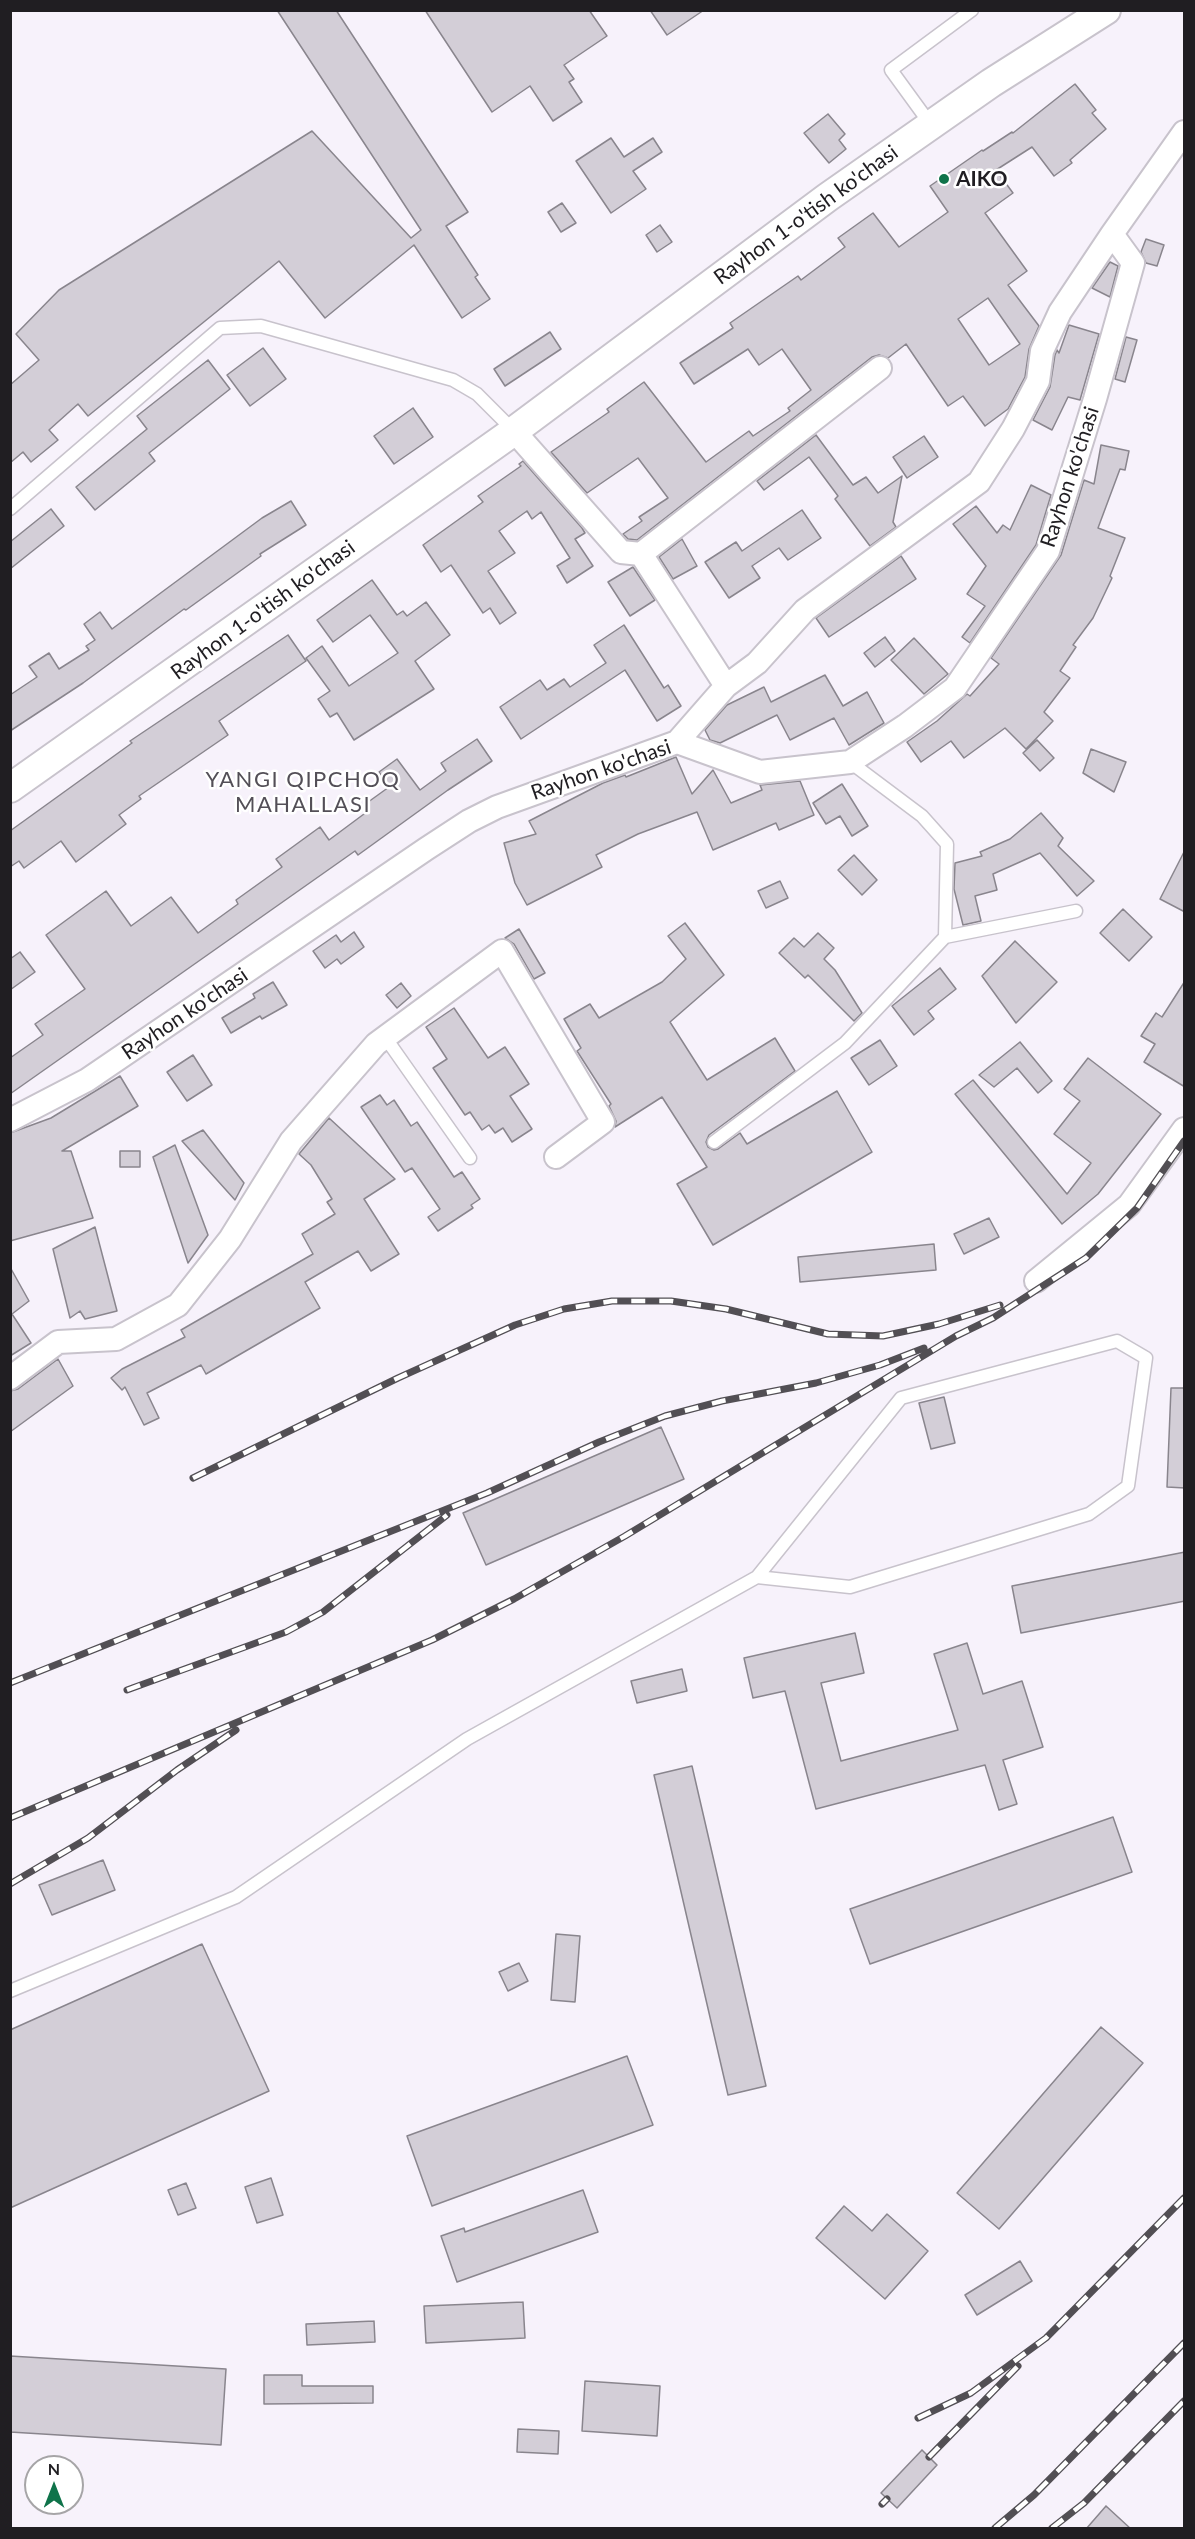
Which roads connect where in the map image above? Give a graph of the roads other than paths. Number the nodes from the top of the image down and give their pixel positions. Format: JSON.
{"nodes":[{"id":1,"x":972,"y":10,"type":"edge"},
{"id":2,"x":1106,"y":10,"type":"edge"},
{"id":3,"x":931,"y":125,"type":"junction"},
{"id":4,"x":1185,"y":132,"type":"edge"},
{"id":5,"x":1112,"y":234,"type":"junction"},
{"id":6,"x":880,"y":368,"type":"dead end"},
{"id":7,"x":514,"y":431,"type":"junction"},
{"id":8,"x":10,"y":509,"type":"edge"},
{"id":9,"x":641,"y":554,"type":"junction"},
{"id":10,"x":726,"y":686,"type":"junction"},
{"id":11,"x":676,"y":742,"type":"junction"},
{"id":12,"x":850,"y":762,"type":"junction"},
{"id":13,"x":10,"y":788,"type":"edge"},
{"id":14,"x":1076,"y":911,"type":"dead end"},
{"id":15,"x":945,"y":937,"type":"junction"},
{"id":16,"x":385,"y":1037,"type":"junction"},
{"id":17,"x":10,"y":1120,"type":"edge"},
{"id":18,"x":1185,"y":1129,"type":"edge"},
{"id":19,"x":714,"y":1142,"type":"dead end"},
{"id":20,"x":556,"y":1157,"type":"dead end"},
{"id":21,"x":470,"y":1158,"type":"dead end"},
{"id":22,"x":1036,"y":1281,"type":"dead end"},
{"id":23,"x":10,"y":1378,"type":"edge"},
{"id":24,"x":757,"y":1577,"type":"junction"},
{"id":25,"x":10,"y":1991,"type":"edge"}],
"edges":[{"from":1,"to":3,"type":"lane"},
{"from":2,"to":3,"type":"street","name":"Rayhon 1-o'tish ko'chasi"},
{"from":3,"to":7,"type":"street","name":"Rayhon 1-o'tish ko'chasi"},
{"from":4,"to":5,"type":"street"},
{"from":5,"to":10,"type":"street"},
{"from":5,"to":12,"type":"street","name":"Rayhon ko'chasi"},
{"from":6,"to":9,"type":"street"},
{"from":7,"to":8,"type":"lane"},
{"from":7,"to":9,"type":"street"},
{"from":7,"to":13,"type":"street","name":"Rayhon 1-o'tish ko'chasi"},
{"from":9,"to":10,"type":"street"},
{"from":10,"to":11,"type":"street"},
{"from":11,"to":12,"type":"street","name":"Rayhon ko'chasi"},
{"from":11,"to":17,"type":"street","name":"Rayhon ko'chasi"},
{"from":12,"to":15,"type":"lane"},
{"from":14,"to":15,"type":"lane"},
{"from":15,"to":19,"type":"lane"},
{"from":16,"to":20,"type":"street"},
{"from":16,"to":21,"type":"lane"},
{"from":16,"to":23,"type":"street"},
{"from":18,"to":22,"type":"street"},
{"from":24,"to":24,"type":"lane"},
{"from":24,"to":25,"type":"lane"}]}
